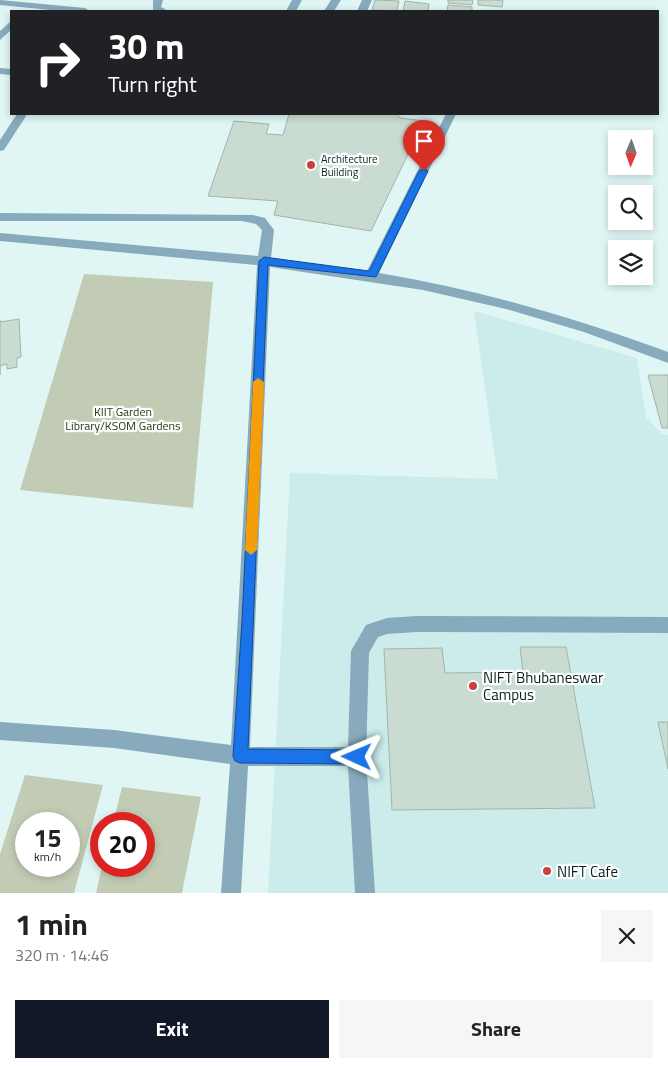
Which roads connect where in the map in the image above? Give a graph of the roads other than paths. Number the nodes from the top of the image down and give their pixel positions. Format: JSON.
{"nodes":[{"id":1,"x":158,"y":0,"type":"edge"},
{"id":2,"x":0,"y":2,"type":"edge"},
{"id":3,"x":76,"y":10,"type":"edge"},
{"id":4,"x":161,"y":10,"type":"edge"},
{"id":5,"x":10,"y":25,"type":"edge"},
{"id":6,"x":0,"y":37,"type":"edge"},
{"id":7,"x":451,"y":115,"type":"edge"},
{"id":8,"x":21,"y":116,"type":"dead end"},
{"id":9,"x":0,"y":148,"type":"edge"},
{"id":10,"x":0,"y":218,"type":"edge"},
{"id":11,"x":0,"y":237,"type":"edge"},
{"id":12,"x":264,"y":261,"type":"junction"},
{"id":13,"x":372,"y":275,"type":"junction"},
{"id":14,"x":668,"y":358,"type":"edge"},
{"id":15,"x":668,"y":625,"type":"edge"},
{"id":16,"x":0,"y":731,"type":"edge"},
{"id":17,"x":240,"y":756,"type":"junction"},
{"id":18,"x":357,"y":757,"type":"junction"},
{"id":19,"x":231,"y":893,"type":"edge"},
{"id":20,"x":365,"y":893,"type":"edge"}],
"edges":[{"from":1,"to":4,"type":"street"},
{"from":2,"to":3,"type":"street"},
{"from":5,"to":6,"type":"street"},
{"from":7,"to":13,"type":"street"},
{"from":8,"to":9,"type":"street"},
{"from":10,"to":12,"type":"street"},
{"from":11,"to":12,"type":"street"},
{"from":12,"to":13,"type":"street"},
{"from":12,"to":17,"type":"street"},
{"from":13,"to":14,"type":"street"},
{"from":15,"to":18,"type":"street"},
{"from":16,"to":17,"type":"street"},
{"from":17,"to":18,"type":"street"},
{"from":17,"to":19,"type":"street"},
{"from":18,"to":20,"type":"street"}]}
